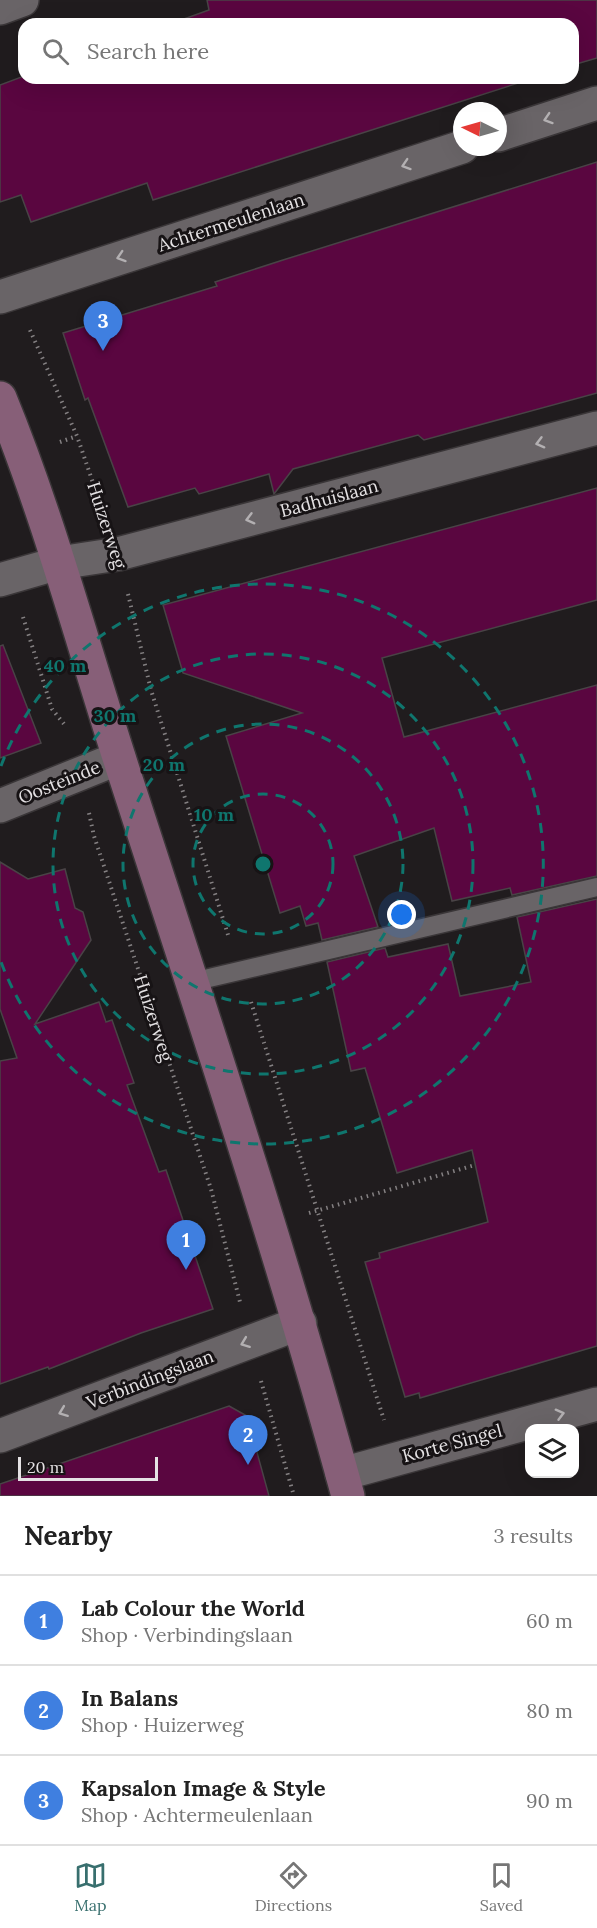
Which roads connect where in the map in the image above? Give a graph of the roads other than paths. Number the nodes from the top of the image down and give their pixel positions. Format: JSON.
{"nodes":[{"id":1,"x":22,"y":0,"type":"edge"},
{"id":2,"x":0,"y":8,"type":"edge"},
{"id":3,"x":597,"y":104,"type":"edge"},
{"id":4,"x":507,"y":132,"type":"edge"},
{"id":5,"x":453,"y":150,"type":"edge"},
{"id":6,"x":7,"y":295,"type":"edge"},
{"id":7,"x":0,"y":398,"type":"edge"},
{"id":8,"x":597,"y":428,"type":"edge"},
{"id":9,"x":59,"y":563,"type":"junction"},
{"id":10,"x":5,"y":578,"type":"edge"},
{"id":11,"x":119,"y":758,"type":"junction"},
{"id":12,"x":0,"y":806,"type":"edge"},
{"id":13,"x":597,"y":887,"type":"edge"},
{"id":14,"x":192,"y":982,"type":"junction"},
{"id":15,"x":300,"y":1323,"type":"junction"},
{"id":16,"x":597,"y":1404,"type":"edge"},
{"id":17,"x":0,"y":1436,"type":"edge"},
{"id":18,"x":345,"y":1485,"type":"edge"}],
"edges":[{"from":1,"to":2,"type":"street"},
{"from":3,"to":4,"type":"street","one_way":true},
{"from":5,"to":6,"type":"street","name":"Achtermeulenlaan","one_way":true},
{"from":7,"to":9,"type":"main road"},
{"from":8,"to":9,"type":"street","name":"Badhuislaan","one_way":true},
{"from":9,"to":10,"type":"street","name":"Badhuislaan"},
{"from":9,"to":11,"type":"main road"},
{"from":11,"to":12,"type":"street","name":"Oosteinde"},
{"from":11,"to":14,"type":"main road"},
{"from":13,"to":14,"type":"lane"},
{"from":14,"to":15,"type":"main road"},
{"from":15,"to":17,"type":"street","name":"Verbindingslaan","one_way":true},
{"from":15,"to":18,"type":"main road"},
{"from":18,"to":16,"type":"street","name":"Korte Singel","one_way":true}]}
